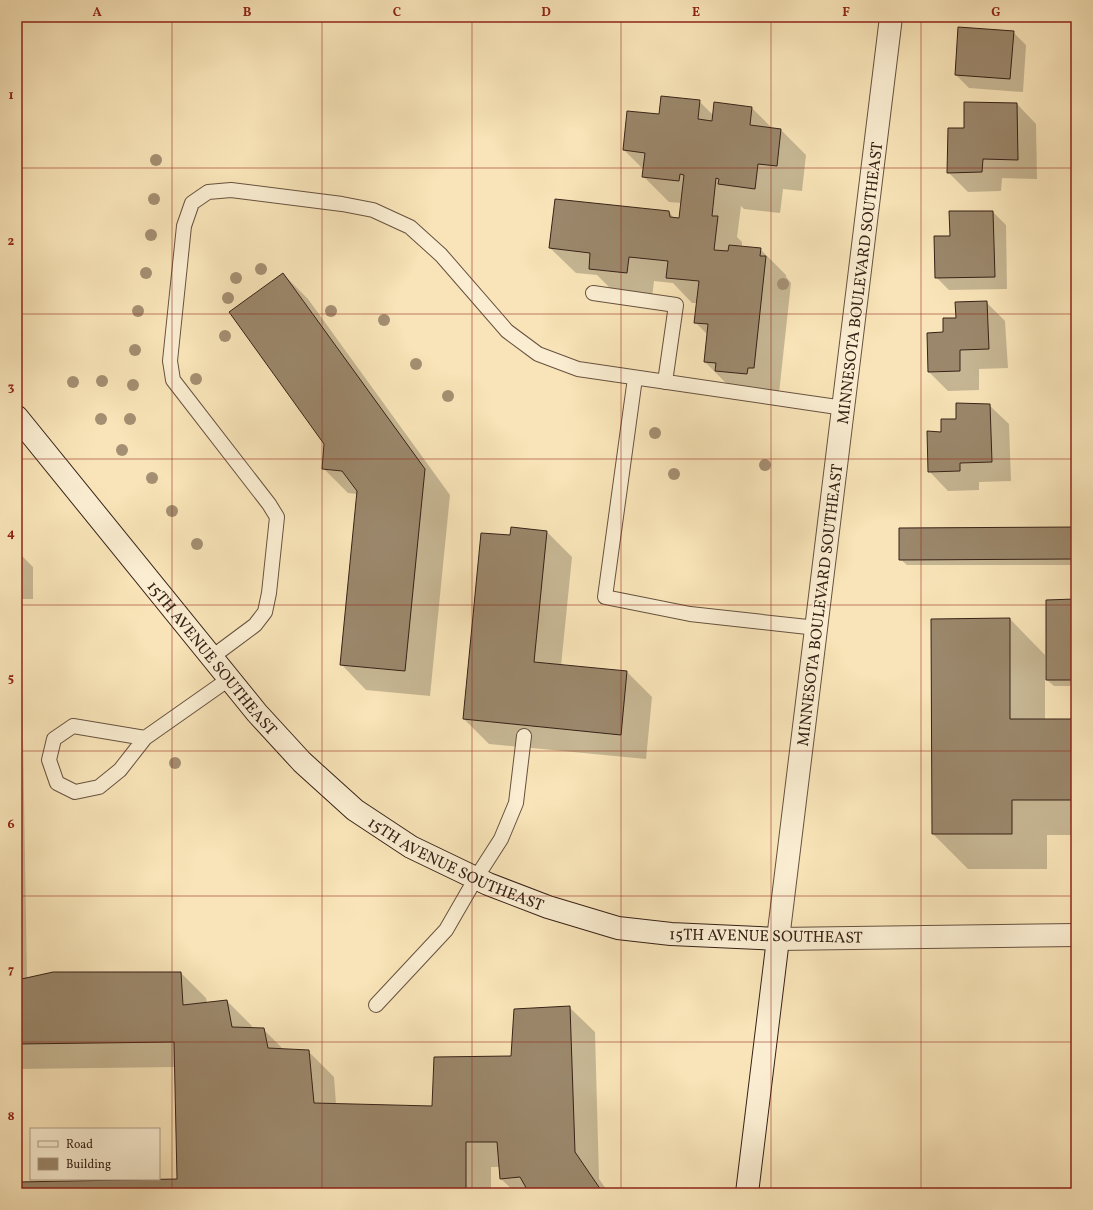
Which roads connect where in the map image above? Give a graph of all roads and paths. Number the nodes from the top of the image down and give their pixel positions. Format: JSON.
{"nodes":[{"id":1,"x":891,"y":17,"type":"edge"},
{"id":2,"x":593,"y":293,"type":"dead end"},
{"id":3,"x":635,"y":378,"type":"junction"},
{"id":4,"x":665,"y":382,"type":"junction"},
{"id":5,"x":844,"y":408,"type":"junction"},
{"id":6,"x":17,"y":417,"type":"edge"},
{"id":7,"x":817,"y":628,"type":"junction"},
{"id":8,"x":212,"y":657,"type":"junction"},
{"id":9,"x":229,"y":679,"type":"junction"},
{"id":10,"x":524,"y":736,"type":"dead end"},
{"id":11,"x":145,"y":738,"type":"junction"},
{"id":12,"x":476,"y":878,"type":"junction"},
{"id":13,"x":1076,"y":935,"type":"edge"},
{"id":14,"x":778,"y":939,"type":"junction"},
{"id":15,"x":376,"y":1005,"type":"dead end"},
{"id":16,"x":747,"y":1193,"type":"edge"}],
"edges":[{"from":1,"to":5,"type":"street","name":"MINNESOTA BOULEVARD SOUTHEAST"},
{"from":2,"to":4,"type":"lane"},
{"from":3,"to":4,"type":"lane"},
{"from":3,"to":7,"type":"lane"},
{"from":3,"to":8,"type":"lane"},
{"from":4,"to":5,"type":"lane"},
{"from":5,"to":7,"type":"street","name":"MINNESOTA BOULEVARD SOUTHEAST"},
{"from":6,"to":8,"type":"street","name":"15TH AVENUE SOUTHEAST"},
{"from":7,"to":14,"type":"street","name":"MINNESOTA BOULEVARD SOUTHEAST"},
{"from":8,"to":9,"type":"street","name":"15TH AVENUE SOUTHEAST"},
{"from":9,"to":11,"type":"lane"},
{"from":9,"to":12,"type":"street","name":"15TH AVENUE SOUTHEAST"},
{"from":10,"to":12,"type":"lane"},
{"from":11,"to":11,"type":"lane"},
{"from":12,"to":14,"type":"street","name":"15TH AVENUE SOUTHEAST"},
{"from":12,"to":15,"type":"lane"},
{"from":13,"to":14,"type":"street","name":"15TH AVENUE SOUTHEAST"},
{"from":14,"to":16,"type":"street","name":"MINNESOTA BOULEVARD SOUTHEAST"}]}
